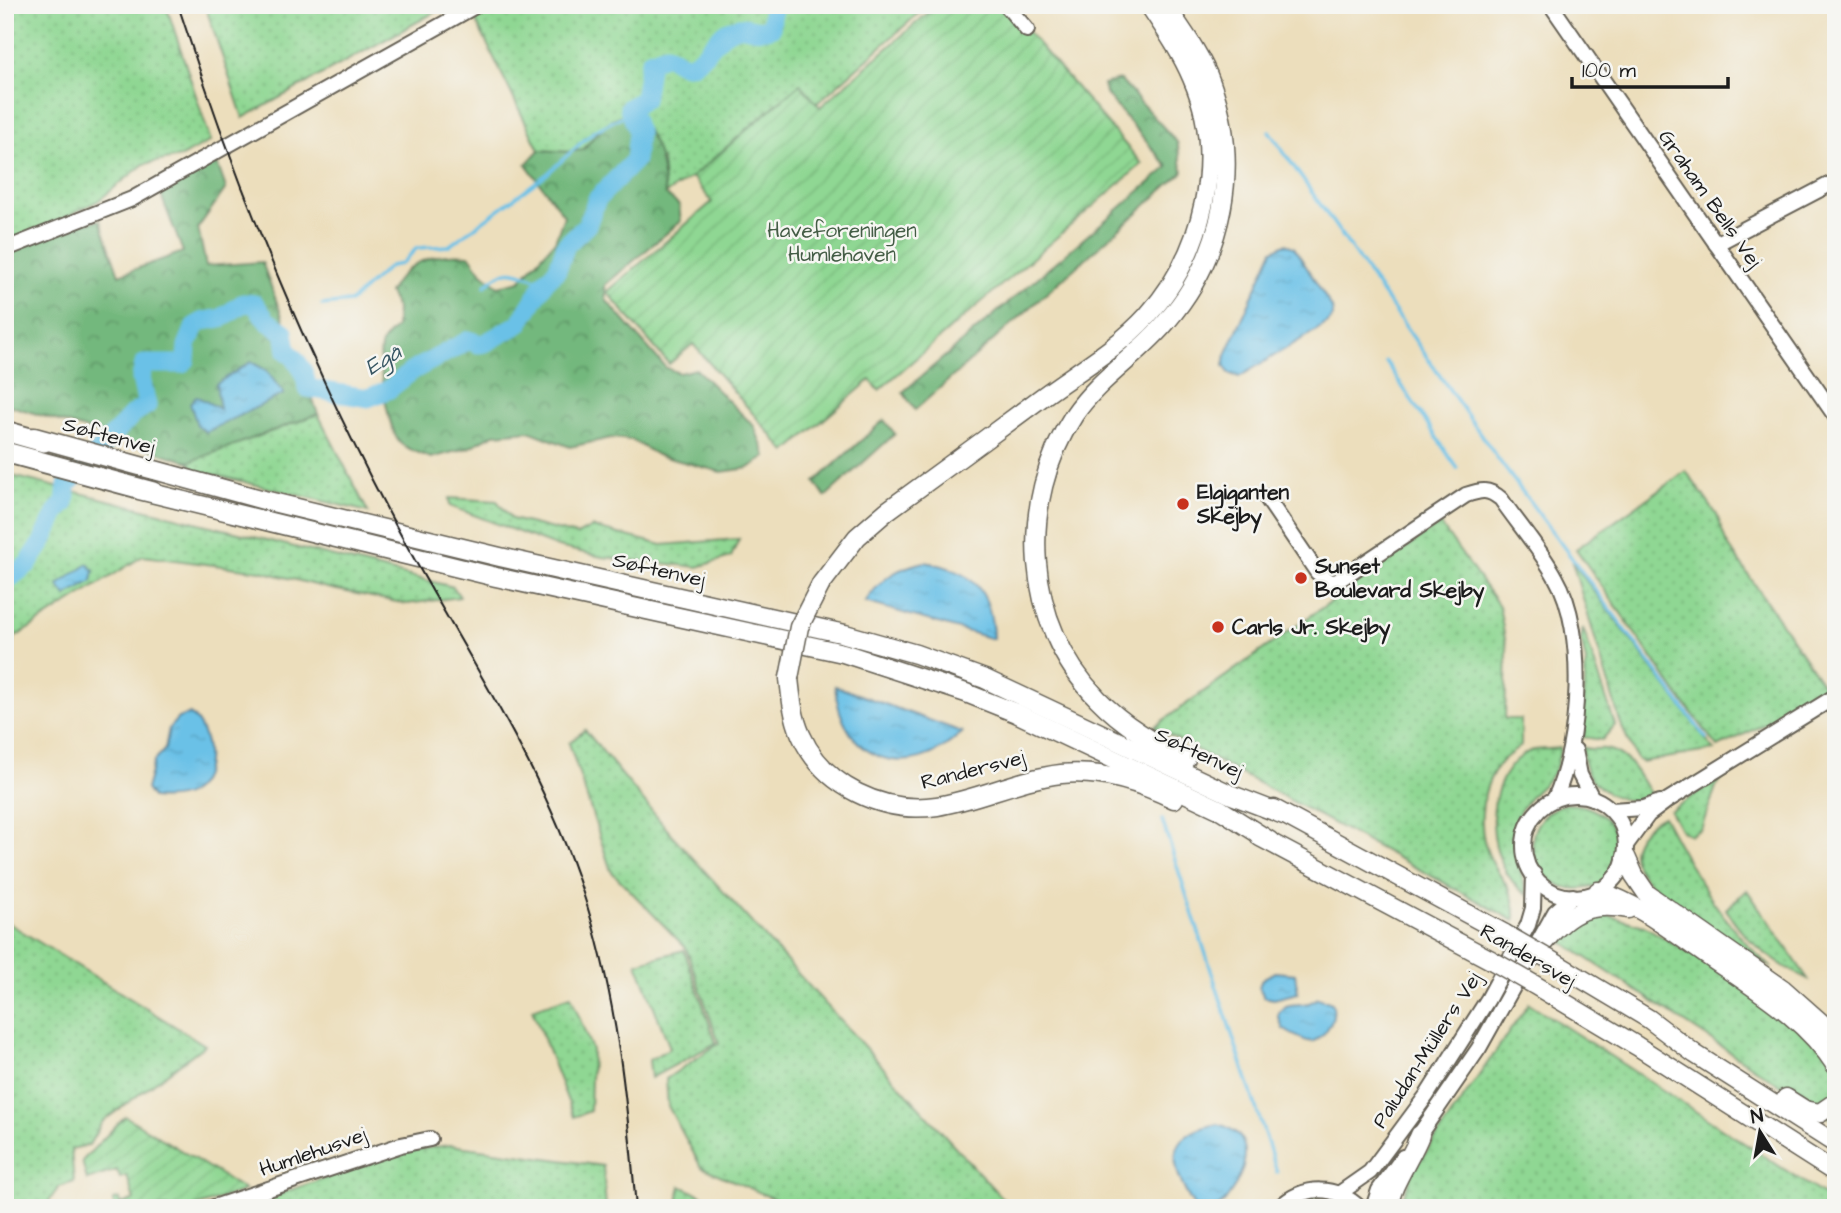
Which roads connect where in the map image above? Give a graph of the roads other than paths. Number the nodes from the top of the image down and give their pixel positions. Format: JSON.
{"nodes":[{"id":1,"x":477,"y":5,"type":"edge"},
{"id":2,"x":1006,"y":5,"type":"edge"},
{"id":3,"x":1149,"y":5,"type":"edge"},
{"id":4,"x":1165,"y":5,"type":"edge"},
{"id":5,"x":1550,"y":5,"type":"edge"},
{"id":6,"x":1027,"y":30,"type":"dead end"},
{"id":7,"x":1836,"y":181,"type":"edge"},
{"id":8,"x":1716,"y":244,"type":"junction"},
{"id":9,"x":11,"y":247,"type":"dead end"},
{"id":10,"x":1836,"y":416,"type":"edge"},
{"id":11,"x":5,"y":424,"type":"edge"},
{"id":12,"x":5,"y":431,"type":"edge"},
{"id":13,"x":45,"y":443,"type":"junction"},
{"id":14,"x":5,"y":452,"type":"edge"},
{"id":15,"x":5,"y":461,"type":"edge"},
{"id":16,"x":30,"y":464,"type":"junction"},
{"id":17,"x":153,"y":492,"type":"joint"},
{"id":18,"x":1266,"y":497,"type":"dead end"},
{"id":19,"x":1836,"y":696,"type":"edge"},
{"id":20,"x":1573,"y":739,"type":"junction"},
{"id":21,"x":1555,"y":798,"type":"junction"},
{"id":22,"x":1592,"y":798,"type":"junction"},
{"id":23,"x":1668,"y":800,"type":"junction"},
{"id":24,"x":1611,"y":810,"type":"junction"},
{"id":25,"x":1284,"y":815,"type":"junction"},
{"id":26,"x":1270,"y":841,"type":"junction"},
{"id":27,"x":1626,"y":851,"type":"junction"},
{"id":28,"x":1534,"y":874,"type":"junction"},
{"id":29,"x":1598,"y":891,"type":"junction"},
{"id":30,"x":1573,"y":896,"type":"junction"},
{"id":31,"x":1660,"y":922,"type":"junction"},
{"id":32,"x":1539,"y":959,"type":"junction"},
{"id":33,"x":1649,"y":1019,"type":"junction"},
{"id":34,"x":1836,"y":1035,"type":"edge"},
{"id":35,"x":1836,"y":1066,"type":"edge"},
{"id":36,"x":1836,"y":1102,"type":"edge"},
{"id":37,"x":1420,"y":1135,"type":"junction"},
{"id":38,"x":430,"y":1139,"type":"dead end"},
{"id":39,"x":1836,"y":1144,"type":"edge"},
{"id":40,"x":1836,"y":1173,"type":"edge"},
{"id":41,"x":1340,"y":1193,"type":"junction"},
{"id":42,"x":211,"y":1208,"type":"edge"},
{"id":43,"x":1279,"y":1208,"type":"edge"},
{"id":44,"x":1360,"y":1208,"type":"edge"},
{"id":45,"x":1373,"y":1208,"type":"edge"},
{"id":46,"x":1389,"y":1208,"type":"edge"}],
"edges":[{"from":1,"to":9,"type":"street"},
{"from":2,"to":6,"type":"street"},
{"from":3,"to":26,"type":"main road","name":"Randersvej","bridge":true},
{"from":4,"to":25,"type":"main road","name":"Randersvej"},
{"from":5,"to":8,"type":"street","name":"Graham Bells Vej"},
{"from":7,"to":8,"type":"street"},
{"from":8,"to":10,"type":"street","name":"Graham Bells Vej"},
{"from":11,"to":13,"type":"main road","name":"Søftenvej"},
{"from":12,"to":13,"type":"highway"},
{"from":13,"to":25,"type":"main road","name":"Søftenvej"},
{"from":14,"to":16,"type":"highway"},
{"from":15,"to":16,"type":"main road"},
{"from":16,"to":17,"type":"highway"},
{"from":17,"to":26,"type":"main road","name":"Søftenvej"},
{"from":18,"to":20,"type":"street"},
{"from":19,"to":23,"type":"street"},
{"from":20,"to":21,"type":"street"},
{"from":20,"to":22,"type":"street"},
{"from":21,"to":22,"type":"street"},
{"from":21,"to":28,"type":"street"},
{"from":22,"to":24,"type":"street"},
{"from":23,"to":24,"type":"street"},
{"from":23,"to":27,"type":"street"},
{"from":24,"to":27,"type":"street"},
{"from":25,"to":32,"type":"main road","name":"Randersvej","bridge":true},
{"from":26,"to":40,"type":"main road","name":"Randersvej","bridge":true},
{"from":27,"to":29,"type":"street"},
{"from":27,"to":34,"type":"main road"},
{"from":28,"to":30,"type":"street"},
{"from":28,"to":41,"type":"street","name":"Paludan-Müllers Vej"},
{"from":29,"to":30,"type":"street"},
{"from":29,"to":31,"type":"main road"},
{"from":30,"to":32,"type":"street","name":"Paludan-Müllers Vej"},
{"from":31,"to":32,"type":"main road"},
{"from":31,"to":35,"type":"main road"},
{"from":32,"to":33,"type":"main road","name":"Randersvej"},
{"from":32,"to":37,"type":"street","name":"Paludan-Müllers Vej"},
{"from":33,"to":36,"type":"main road"},
{"from":33,"to":39,"type":"main road","name":"Randersvej"},
{"from":37,"to":45,"type":"street","name":"Paludan-Müllers Vej"},
{"from":37,"to":46,"type":"main road"},
{"from":38,"to":42,"type":"street","name":"Humlehusvej"},
{"from":41,"to":43,"type":"street"},
{"from":41,"to":44,"type":"street"}]}
